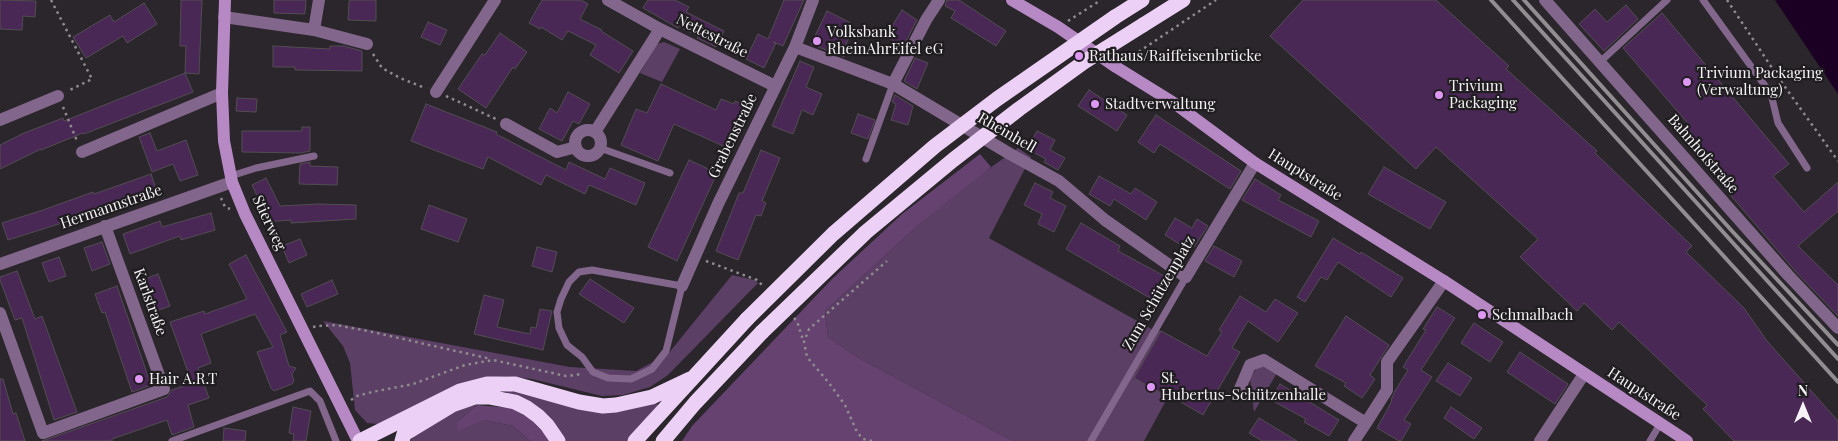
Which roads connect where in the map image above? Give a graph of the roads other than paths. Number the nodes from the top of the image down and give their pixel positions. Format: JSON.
{"nodes":[{"id":1,"x":225,"y":0,"type":"edge"},
{"id":2,"x":319,"y":0,"type":"edge"},
{"id":3,"x":495,"y":0,"type":"edge"},
{"id":4,"x":608,"y":0,"type":"edge"},
{"id":5,"x":813,"y":0,"type":"edge"},
{"id":6,"x":939,"y":0,"type":"edge"},
{"id":7,"x":1012,"y":0,"type":"edge"},
{"id":8,"x":1142,"y":0,"type":"edge"},
{"id":9,"x":1183,"y":0,"type":"edge"},
{"id":10,"x":1544,"y":0,"type":"edge"},
{"id":11,"x":1667,"y":0,"type":"edge"},
{"id":12,"x":1703,"y":0,"type":"edge"},
{"id":13,"x":224,"y":18,"type":"junction"},
{"id":14,"x":660,"y":29,"type":"junction"},
{"id":15,"x":314,"y":30,"type":"junction"},
{"id":16,"x":367,"y":44,"type":"road end"},
{"id":17,"x":795,"y":47,"type":"junction"},
{"id":18,"x":1600,"y":62,"type":"junction"},
{"id":19,"x":893,"y":84,"type":"junction"},
{"id":20,"x":775,"y":86,"type":"junction"},
{"id":21,"x":436,"y":92,"type":"road end"},
{"id":22,"x":222,"y":93,"type":"junction"},
{"id":23,"x":58,"y":96,"type":"road end"},
{"id":24,"x":0,"y":120,"type":"edge"},
{"id":25,"x":506,"y":124,"type":"road end"},
{"id":26,"x":595,"y":132,"type":"junction"},
{"id":27,"x":576,"y":147,"type":"junction"},
{"id":28,"x":600,"y":148,"type":"junction"},
{"id":29,"x":82,"y":152,"type":"dead end"},
{"id":30,"x":314,"y":156,"type":"dead end"},
{"id":31,"x":866,"y":159,"type":"dead end"},
{"id":32,"x":1255,"y":163,"type":"junction"},
{"id":33,"x":1807,"y":168,"type":"dead end"},
{"id":34,"x":670,"y":173,"type":"dead end"},
{"id":35,"x":232,"y":179,"type":"junction"},
{"id":36,"x":105,"y":226,"type":"junction"},
{"id":37,"x":0,"y":264,"type":"edge"},
{"id":38,"x":1186,"y":277,"type":"junction"},
{"id":39,"x":1444,"y":281,"type":"junction"},
{"id":40,"x":682,"y":286,"type":"junction"},
{"id":41,"x":0,"y":313,"type":"edge"},
{"id":42,"x":1838,"y":328,"type":"edge"},
{"id":43,"x":1584,"y":374,"type":"junction"},
{"id":44,"x":690,"y":379,"type":"junction"},
{"id":45,"x":1239,"y":391,"type":"dead end"},
{"id":46,"x":695,"y":403,"type":"junction"},
{"id":47,"x":1366,"y":422,"type":"junction"},
{"id":48,"x":1660,"y":424,"type":"junction"},
{"id":49,"x":400,"y":439,"type":"edge"},
{"id":50,"x":172,"y":441,"type":"edge"},
{"id":51,"x":336,"y":441,"type":"edge"},
{"id":52,"x":359,"y":441,"type":"edge"},
{"id":53,"x":558,"y":441,"type":"edge"},
{"id":54,"x":635,"y":441,"type":"edge"},
{"id":55,"x":663,"y":441,"type":"edge"},
{"id":56,"x":675,"y":441,"type":"edge"},
{"id":57,"x":1091,"y":441,"type":"edge"},
{"id":58,"x":1354,"y":441,"type":"edge"},
{"id":59,"x":1540,"y":441,"type":"edge"},
{"id":60,"x":1650,"y":441,"type":"edge"},
{"id":61,"x":1686,"y":441,"type":"edge"}],
"edges":[{"from":1,"to":13,"type":"main road","name":"Stierweg"},
{"from":2,"to":15,"type":"street"},
{"from":3,"to":21,"type":"street"},
{"from":4,"to":14,"type":"street","name":"Nettestraße"},
{"from":5,"to":17,"type":"street","name":"Grabenstraße"},
{"from":6,"to":19,"type":"street"},
{"from":7,"to":32,"type":"main road","name":"Hauptstraße"},
{"from":8,"to":44,"type":"highway","bridge":true},
{"from":9,"to":46,"type":"highway","bridge":true},
{"from":10,"to":18,"type":"street","name":"Bahnhofstraße"},
{"from":11,"to":18,"type":"lane"},
{"from":12,"to":33,"type":"lane"},
{"from":13,"to":15,"type":"street"},
{"from":13,"to":22,"type":"main road","name":"Stierweg"},
{"from":14,"to":20,"type":"street","name":"Nettestraße"},
{"from":14,"to":26,"type":"street"},
{"from":15,"to":16,"type":"street"},
{"from":17,"to":19,"type":"street","name":"Rheinhell"},
{"from":17,"to":20,"type":"street","name":"Grabenstraße"},
{"from":18,"to":42,"type":"street","name":"Bahnhofstraße"},
{"from":19,"to":31,"type":"lane"},
{"from":19,"to":38,"type":"street","name":"Rheinhell"},
{"from":20,"to":40,"type":"street","name":"Grabenstraße"},
{"from":22,"to":29,"type":"street"},
{"from":22,"to":35,"type":"main road","name":"Stierweg"},
{"from":23,"to":24,"type":"street"},
{"from":25,"to":27,"type":"street"},
{"from":26,"to":27,"type":"street"},
{"from":26,"to":28,"type":"street"},
{"from":27,"to":28,"type":"street"},
{"from":28,"to":34,"type":"lane"},
{"from":30,"to":35,"type":"lane"},
{"from":32,"to":38,"type":"street","name":"Zum Schützenplatz"},
{"from":32,"to":39,"type":"main road","name":"Hauptstraße"},
{"from":35,"to":36,"type":"street","name":"Hermannstraße"},
{"from":35,"to":52,"type":"main road","name":"Stierweg"},
{"from":36,"to":37,"type":"street","name":"Hermannstraße"},
{"from":36,"to":41,"type":"street","name":"Karlstraße"},
{"from":38,"to":57,"type":"lane","name":"Zum Schützenplatz"},
{"from":39,"to":43,"type":"main road","name":"Hauptstraße"},
{"from":39,"to":47,"type":"street"},
{"from":40,"to":40,"type":"lane"},
{"from":43,"to":48,"type":"main road","name":"Hauptstraße"},
{"from":43,"to":59,"type":"street","name":"Hauptstraße"},
{"from":44,"to":52,"type":"highway"},
{"from":44,"to":54,"type":"highway"},
{"from":45,"to":47,"type":"street"},
{"from":46,"to":55,"type":"highway"},
{"from":46,"to":56,"type":"highway"},
{"from":47,"to":58,"type":"street"},
{"from":48,"to":60,"type":"lane"},
{"from":48,"to":61,"type":"main road","name":"Hauptstraße"},
{"from":49,"to":53,"type":"highway"},
{"from":50,"to":51,"type":"lane"}]}
